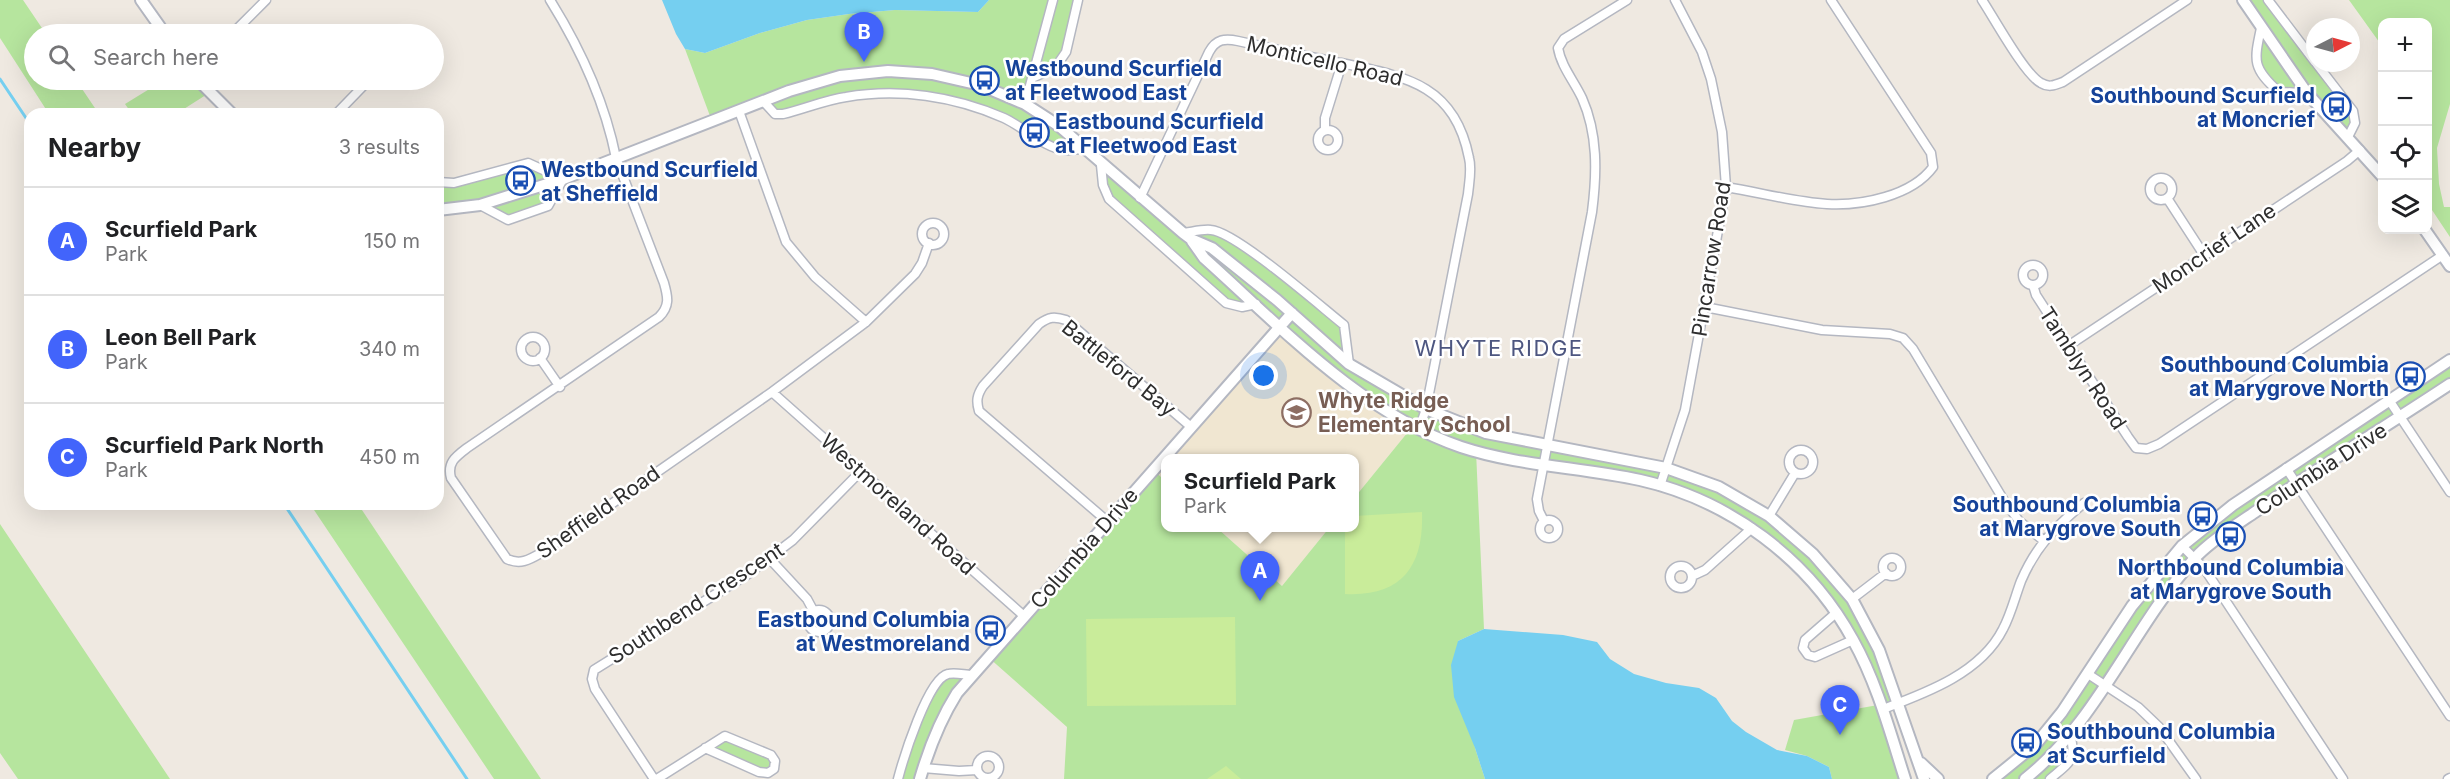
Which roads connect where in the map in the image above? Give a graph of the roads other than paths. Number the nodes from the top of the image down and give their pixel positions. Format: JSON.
{"nodes":[{"id":1,"x":141,"y":0,"type":"edge"},
{"id":2,"x":266,"y":0,"type":"edge"},
{"id":3,"x":550,"y":0,"type":"edge"},
{"id":4,"x":1053,"y":0,"type":"edge"},
{"id":5,"x":1078,"y":0,"type":"edge"},
{"id":6,"x":1627,"y":0,"type":"edge"},
{"id":7,"x":1676,"y":0,"type":"edge"},
{"id":8,"x":1831,"y":0,"type":"edge"},
{"id":9,"x":1982,"y":0,"type":"edge"},
{"id":10,"x":2187,"y":0,"type":"edge"},
{"id":11,"x":2243,"y":0,"type":"edge"},
{"id":12,"x":2268,"y":0,"type":"edge"},
{"id":13,"x":158,"y":24,"type":"edge"},
{"id":14,"x":242,"y":24,"type":"edge"},
{"id":15,"x":2261,"y":28,"type":"junction"},
{"id":16,"x":2306,"y":50,"type":"edge"},
{"id":17,"x":1342,"y":63,"type":"junction"},
{"id":18,"x":2323,"y":72,"type":"edge"},
{"id":19,"x":1034,"y":76,"type":"junction"},
{"id":20,"x":208,"y":90,"type":"edge"},
{"id":21,"x":359,"y":90,"type":"edge"},
{"id":22,"x":2307,"y":93,"type":"junction"},
{"id":23,"x":763,"y":101,"type":"junction"},
{"id":24,"x":1025,"y":104,"type":"junction"},
{"id":25,"x":226,"y":108,"type":"edge"},
{"id":26,"x":342,"y":108,"type":"edge"},
{"id":27,"x":739,"y":111,"type":"junction"},
{"id":28,"x":1325,"y":130,"type":"dead end"},
{"id":29,"x":2348,"y":137,"type":"junction"},
{"id":30,"x":1083,"y":149,"type":"junction"},
{"id":31,"x":2360,"y":150,"type":"junction"},
{"id":32,"x":616,"y":158,"type":"junction"},
{"id":33,"x":1101,"y":165,"type":"junction"},
{"id":34,"x":2378,"y":171,"type":"edge"},
{"id":35,"x":563,"y":179,"type":"junction"},
{"id":36,"x":444,"y":182,"type":"edge"},
{"id":37,"x":1726,"y":187,"type":"junction"},
{"id":38,"x":1140,"y":198,"type":"junction"},
{"id":39,"x":2167,"y":198,"type":"dead end"},
{"id":40,"x":480,"y":206,"type":"junction"},
{"id":41,"x":444,"y":209,"type":"edge"},
{"id":42,"x":2428,"y":234,"type":"edge"},
{"id":43,"x":1187,"y":236,"type":"junction"},
{"id":44,"x":928,"y":243,"type":"dead end"},
{"id":45,"x":2204,"y":255,"type":"junction"},
{"id":46,"x":2443,"y":255,"type":"junction"},
{"id":47,"x":2450,"y":266,"type":"edge"},
{"id":48,"x":2033,"y":285,"type":"dead end"},
{"id":49,"x":1256,"y":304,"type":"junction"},
{"id":50,"x":1705,"y":307,"type":"junction"},
{"id":51,"x":1292,"y":313,"type":"junction"},
{"id":52,"x":866,"y":322,"type":"junction"},
{"id":53,"x":1280,"y":327,"type":"junction"},
{"id":54,"x":2068,"y":346,"type":"junction"},
{"id":55,"x":540,"y":358,"type":"dead end"},
{"id":56,"x":2450,"y":360,"type":"edge"},
{"id":57,"x":1349,"y":364,"type":"junction"},
{"id":58,"x":2450,"y":384,"type":"edge"},
{"id":59,"x":560,"y":387,"type":"junction"},
{"id":60,"x":772,"y":392,"type":"junction"},
{"id":61,"x":2389,"y":400,"type":"junction"},
{"id":62,"x":1426,"y":409,"type":"junction"},
{"id":63,"x":2400,"y":417,"type":"junction"},
{"id":64,"x":1190,"y":426,"type":"junction"},
{"id":65,"x":1419,"y":429,"type":"junction"},
{"id":66,"x":1547,"y":444,"type":"junction"},
{"id":67,"x":1166,"y":454,"type":"edge"},
{"id":68,"x":1161,"y":459,"type":"edge"},
{"id":69,"x":1544,"y":463,"type":"junction"},
{"id":70,"x":1666,"y":468,"type":"junction"},
{"id":71,"x":2286,"y":468,"type":"junction"},
{"id":72,"x":861,"y":471,"type":"junction"},
{"id":73,"x":1795,"y":472,"type":"dead end"},
{"id":74,"x":2296,"y":483,"type":"junction"},
{"id":75,"x":1660,"y":486,"type":"junction"},
{"id":76,"x":2450,"y":492,"type":"edge"},
{"id":77,"x":2084,"y":503,"type":"dead end"},
{"id":78,"x":1769,"y":516,"type":"junction"},
{"id":79,"x":1107,"y":521,"type":"junction"},
{"id":80,"x":1544,"y":521,"type":"dead end"},
{"id":81,"x":1752,"y":528,"type":"junction"},
{"id":82,"x":2043,"y":540,"type":"junction"},
{"id":83,"x":2182,"y":546,"type":"junction"},
{"id":84,"x":2195,"y":557,"type":"junction"},
{"id":85,"x":769,"y":558,"type":"junction"},
{"id":86,"x":1886,"y":573,"type":"dead end"},
{"id":87,"x":1692,"y":576,"type":"dead end"},
{"id":88,"x":1852,"y":599,"type":"junction"},
{"id":89,"x":814,"y":612,"type":"dead end"},
{"id":90,"x":1836,"y":613,"type":"junction"},
{"id":91,"x":1024,"y":616,"type":"junction"},
{"id":92,"x":1853,"y":640,"type":"junction"},
{"id":93,"x":2088,"y":674,"type":"junction"},
{"id":94,"x":972,"y":675,"type":"junction"},
{"id":95,"x":2105,"y":686,"type":"junction"},
{"id":96,"x":1899,"y":703,"type":"junction"},
{"id":97,"x":1883,"y":709,"type":"junction"},
{"id":98,"x":2450,"y":716,"type":"edge"},
{"id":99,"x":2070,"y":734,"type":"junction"},
{"id":100,"x":705,"y":748,"type":"junction"},
{"id":101,"x":1918,"y":761,"type":"junction"},
{"id":102,"x":977,"y":770,"type":"dead end"},
{"id":103,"x":922,"y":773,"type":"edge"},
{"id":104,"x":656,"y":779,"type":"edge"},
{"id":105,"x":898,"y":779,"type":"edge"},
{"id":106,"x":1905,"y":779,"type":"edge"},
{"id":107,"x":1924,"y":779,"type":"edge"},
{"id":108,"x":1938,"y":779,"type":"edge"},
{"id":109,"x":1994,"y":779,"type":"edge"},
{"id":110,"x":2025,"y":779,"type":"edge"},
{"id":111,"x":2050,"y":779,"type":"edge"},
{"id":112,"x":2196,"y":779,"type":"edge"},
{"id":113,"x":2343,"y":779,"type":"edge"}],
"edges":[{"from":1,"to":13,"type":"street"},
{"from":2,"to":14,"type":"street"},
{"from":3,"to":32,"type":"street"},
{"from":4,"to":19,"type":"street"},
{"from":5,"to":19,"type":"street"},
{"from":6,"to":66,"type":"street"},
{"from":7,"to":37,"type":"street","name":"Pincarrow Road"},
{"from":8,"to":37,"type":"street"},
{"from":9,"to":10,"type":"street"},
{"from":11,"to":15,"type":"street"},
{"from":12,"to":16,"type":"street"},
{"from":15,"to":22,"type":"street"},
{"from":15,"to":22,"type":"street"},
{"from":17,"to":28,"type":"street"},
{"from":17,"to":38,"type":"street","name":"Monticello Road"},
{"from":17,"to":62,"type":"street","name":"Monticello Road"},
{"from":18,"to":29,"type":"street"},
{"from":19,"to":24,"type":"street"},
{"from":20,"to":25,"type":"street"},
{"from":21,"to":26,"type":"street"},
{"from":22,"to":29,"type":"street"},
{"from":23,"to":24,"type":"street"},
{"from":23,"to":27,"type":"street"},
{"from":23,"to":30,"type":"street"},
{"from":24,"to":30,"type":"street"},
{"from":27,"to":32,"type":"street"},
{"from":27,"to":52,"type":"street"},
{"from":29,"to":31,"type":"street"},
{"from":30,"to":33,"type":"street"},
{"from":31,"to":34,"type":"street"},
{"from":31,"to":45,"type":"street","name":"Moncrief Lane"},
{"from":32,"to":35,"type":"street"},
{"from":32,"to":59,"type":"street","name":"Sheffield Road"},
{"from":33,"to":38,"type":"street"},
{"from":33,"to":49,"type":"street"},
{"from":35,"to":36,"type":"street"},
{"from":35,"to":40,"type":"street"},
{"from":35,"to":40,"type":"street"},
{"from":37,"to":50,"type":"street","name":"Pincarrow Road"},
{"from":38,"to":43,"type":"street"},
{"from":39,"to":45,"type":"street"},
{"from":40,"to":41,"type":"street"},
{"from":42,"to":46,"type":"street"},
{"from":43,"to":49,"type":"street"},
{"from":43,"to":51,"type":"street"},
{"from":43,"to":57,"type":"street"},
{"from":44,"to":52,"type":"street","name":"Sheffield Road"},
{"from":45,"to":54,"type":"street","name":"Moncrief Lane"},
{"from":46,"to":47,"type":"street"},
{"from":46,"to":54,"type":"street","name":"Tamblyn Road"},
{"from":48,"to":54,"type":"street","name":"Tamblyn Road"},
{"from":49,"to":53,"type":"street"},
{"from":50,"to":70,"type":"street","name":"Pincarrow Road"},
{"from":50,"to":82,"type":"street"},
{"from":51,"to":53,"type":"street","name":"Columbia Drive"},
{"from":51,"to":57,"type":"street"},
{"from":52,"to":60,"type":"street","name":"Sheffield Road"},
{"from":53,"to":64,"type":"street","name":"Columbia Drive"},
{"from":53,"to":65,"type":"street"},
{"from":55,"to":59,"type":"street"},
{"from":56,"to":61,"type":"street","name":"Columbia Drive"},
{"from":57,"to":62,"type":"street"},
{"from":58,"to":63,"type":"street","name":"Columbia Drive"},
{"from":59,"to":60,"type":"street","name":"Sheffield Road"},
{"from":60,"to":72,"type":"street","name":"Westmoreland Road"},
{"from":61,"to":63,"type":"street"},
{"from":61,"to":71,"type":"street","name":"Columbia Drive"},
{"from":62,"to":65,"type":"street","name":"Monticello Road"},
{"from":62,"to":66,"type":"street"},
{"from":63,"to":74,"type":"street","name":"Columbia Drive"},
{"from":63,"to":76,"type":"street"},
{"from":64,"to":67,"type":"street","name":"Columbia Drive"},
{"from":64,"to":79,"type":"street","name":"Battleford Bay"},
{"from":65,"to":69,"type":"street"},
{"from":66,"to":69,"type":"street"},
{"from":66,"to":70,"type":"street"},
{"from":68,"to":79,"type":"street","name":"Columbia Drive"},
{"from":69,"to":75,"type":"street"},
{"from":69,"to":80,"type":"street"},
{"from":70,"to":75,"type":"street","name":"Pincarrow Road"},
{"from":70,"to":78,"type":"street"},
{"from":71,"to":74,"type":"street"},
{"from":71,"to":83,"type":"street","name":"Columbia Drive"},
{"from":72,"to":85,"type":"street","name":"Southbend Crescent"},
{"from":72,"to":91,"type":"street","name":"Westmoreland Road"},
{"from":73,"to":78,"type":"street"},
{"from":74,"to":84,"type":"street","name":"Columbia Drive"},
{"from":74,"to":98,"type":"street"},
{"from":75,"to":81,"type":"street"},
{"from":77,"to":82,"type":"street"},
{"from":78,"to":88,"type":"street"},
{"from":79,"to":91,"type":"street","name":"Columbia Drive"},
{"from":81,"to":87,"type":"street"},
{"from":81,"to":90,"type":"street"},
{"from":82,"to":96,"type":"street"},
{"from":83,"to":84,"type":"street"},
{"from":83,"to":93,"type":"street","name":"Columbia Drive"},
{"from":84,"to":95,"type":"street","name":"Columbia Drive"},
{"from":84,"to":113,"type":"street"},
{"from":85,"to":89,"type":"street"},
{"from":85,"to":104,"type":"street","name":"Southbend Crescent"},
{"from":86,"to":88,"type":"street"},
{"from":88,"to":96,"type":"street"},
{"from":90,"to":92,"type":"street"},
{"from":90,"to":92,"type":"street"},
{"from":91,"to":94,"type":"street","name":"Columbia Drive"},
{"from":92,"to":97,"type":"street"},
{"from":93,"to":95,"type":"street"},
{"from":93,"to":109,"type":"street","name":"Columbia Drive"},
{"from":94,"to":103,"type":"street","name":"Columbia Drive"},
{"from":94,"to":105,"type":"street"},
{"from":95,"to":99,"type":"street","name":"Columbia Drive"},
{"from":95,"to":112,"type":"street"},
{"from":96,"to":97,"type":"street"},
{"from":96,"to":101,"type":"street"},
{"from":97,"to":106,"type":"street"},
{"from":99,"to":110,"type":"street","name":"Columbia Drive"},
{"from":99,"to":111,"type":"street"},
{"from":100,"to":100,"type":"street"},
{"from":100,"to":104,"type":"street"},
{"from":101,"to":107,"type":"street"},
{"from":101,"to":108,"type":"street"},
{"from":102,"to":103,"type":"street"}]}
